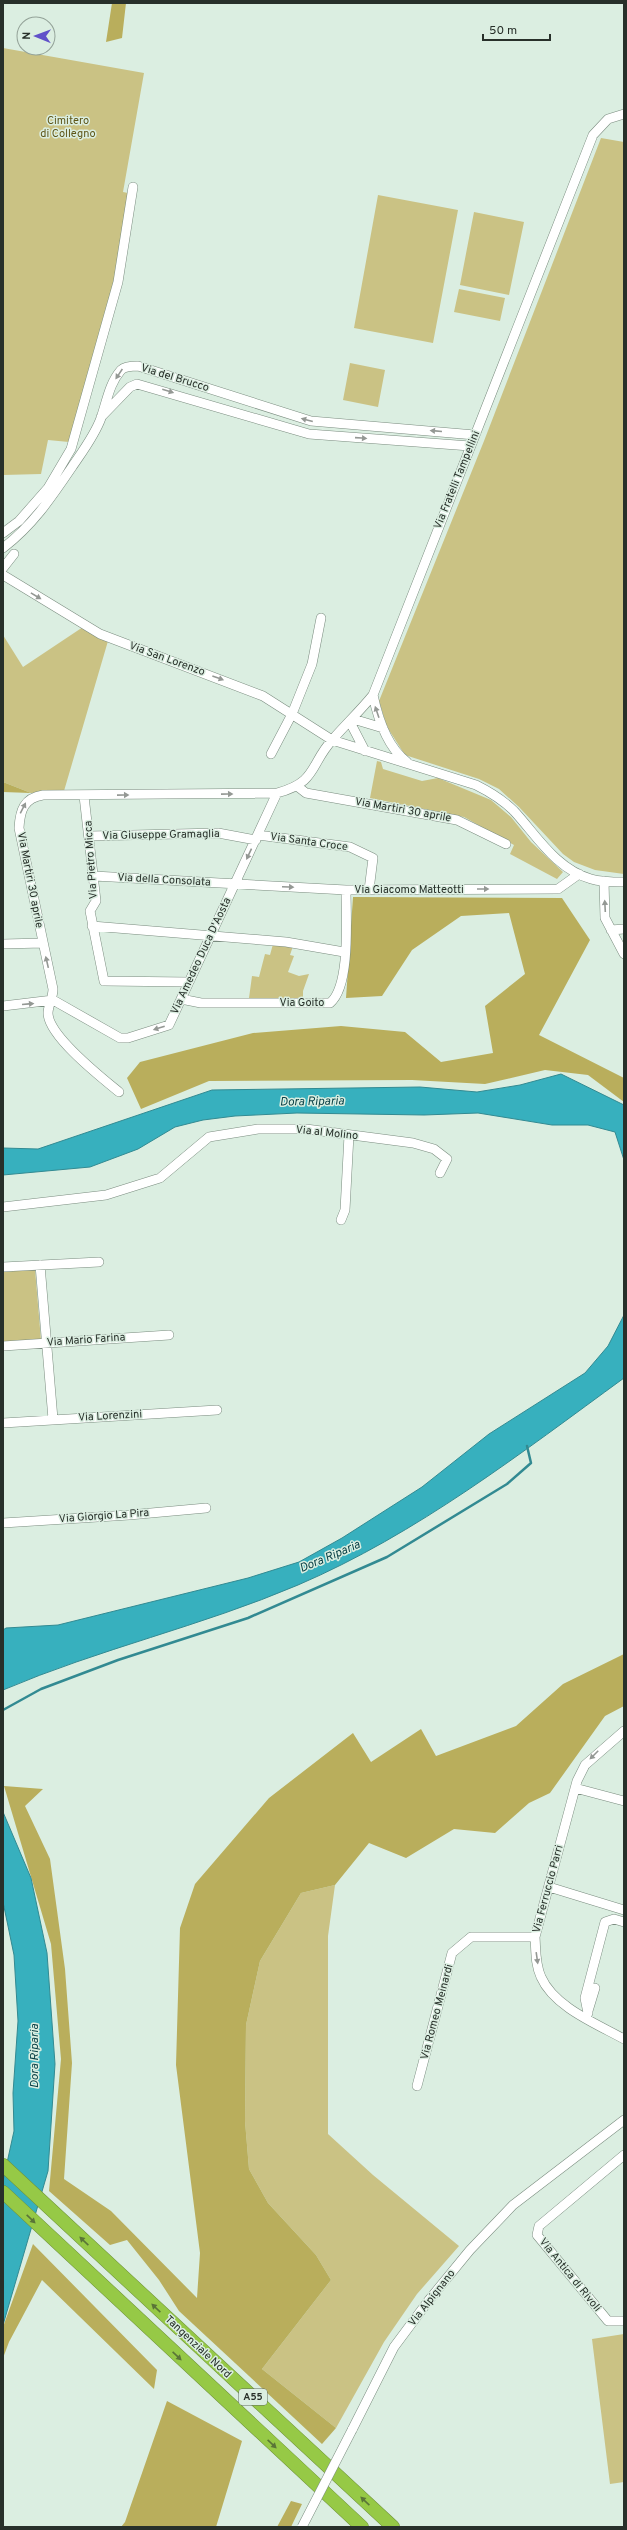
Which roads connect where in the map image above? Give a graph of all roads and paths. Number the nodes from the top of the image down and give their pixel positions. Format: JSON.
{"nodes":[{"id":1,"x":624,"y":114,"type":"edge"},
{"id":2,"x":134,"y":187,"type":"dead end"},
{"id":3,"x":101,"y":417,"type":"junction"},
{"id":4,"x":475,"y":434,"type":"junction"},
{"id":5,"x":470,"y":446,"type":"junction"},
{"id":6,"x":3,"y":533,"type":"edge"},
{"id":7,"x":3,"y":548,"type":"edge"},
{"id":8,"x":14,"y":554,"type":"dead end"},
{"id":9,"x":3,"y":568,"type":"edge"},
{"id":10,"x":3,"y":575,"type":"edge"},
{"id":11,"x":321,"y":618,"type":"dead end"},
{"id":12,"x":373,"y":695,"type":"junction"},
{"id":13,"x":292,"y":714,"type":"junction"},
{"id":14,"x":352,"y":721,"type":"junction"},
{"id":15,"x":383,"y":728,"type":"junction"},
{"id":16,"x":332,"y":740,"type":"junction"},
{"id":17,"x":365,"y":751,"type":"junction"},
{"id":18,"x":271,"y":754,"type":"dead end"},
{"id":19,"x":410,"y":764,"type":"junction"},
{"id":20,"x":297,"y":786,"type":"junction"},
{"id":21,"x":277,"y":792,"type":"junction"},
{"id":22,"x":188,"y":794,"type":"joint"},
{"id":23,"x":84,"y":796,"type":"junction"},
{"id":24,"x":90,"y":836,"type":"junction"},
{"id":25,"x":257,"y":837,"type":"junction"},
{"id":26,"x":506,"y":844,"type":"dead end"},
{"id":27,"x":579,"y":874,"type":"junction"},
{"id":28,"x":94,"y":876,"type":"junction"},
{"id":29,"x":604,"y":881,"type":"junction"},
{"id":30,"x":624,"y":882,"type":"edge"},
{"id":31,"x":235,"y":884,"type":"junction"},
{"id":32,"x":346,"y":890,"type":"junction"},
{"id":33,"x":369,"y":890,"type":"junction"},
{"id":34,"x":92,"y":926,"type":"junction"},
{"id":35,"x":624,"y":929,"type":"edge"},
{"id":36,"x":611,"y":930,"type":"junction"},
{"id":37,"x":210,"y":936,"type":"junction"},
{"id":38,"x":43,"y":943,"type":"junction"},
{"id":39,"x":3,"y":944,"type":"edge"},
{"id":40,"x":344,"y":952,"type":"junction"},
{"id":41,"x":624,"y":954,"type":"edge"},
{"id":42,"x":189,"y":982,"type":"junction"},
{"id":43,"x":181,"y":999,"type":"junction"},
{"id":44,"x":53,"y":1000,"type":"junction"},
{"id":45,"x":3,"y":1006,"type":"edge"},
{"id":46,"x":119,"y":1092,"type":"dead end"},
{"id":47,"x":349,"y":1135,"type":"junction"},
{"id":48,"x":440,"y":1173,"type":"dead end"},
{"id":49,"x":3,"y":1207,"type":"edge"},
{"id":50,"x":341,"y":1220,"type":"dead end"},
{"id":51,"x":98,"y":1262,"type":"dead end"},
{"id":52,"x":40,"y":1265,"type":"junction"},
{"id":53,"x":3,"y":1267,"type":"edge"},
{"id":54,"x":169,"y":1335,"type":"dead end"},
{"id":55,"x":47,"y":1343,"type":"junction"},
{"id":56,"x":3,"y":1346,"type":"edge"},
{"id":57,"x":217,"y":1410,"type":"dead end"},
{"id":58,"x":52,"y":1419,"type":"junction"},
{"id":59,"x":3,"y":1423,"type":"edge"},
{"id":60,"x":206,"y":1508,"type":"dead end"},
{"id":61,"x":3,"y":1523,"type":"edge"},
{"id":62,"x":624,"y":1731,"type":"edge"},
{"id":63,"x":575,"y":1788,"type":"junction"},
{"id":64,"x":624,"y":1801,"type":"edge"},
{"id":65,"x":549,"y":1887,"type":"junction"},
{"id":66,"x":624,"y":1910,"type":"edge"},
{"id":67,"x":624,"y":1922,"type":"edge"},
{"id":68,"x":535,"y":1937,"type":"junction"},
{"id":69,"x":595,"y":1988,"type":"dead end"},
{"id":70,"x":587,"y":2015,"type":"junction"},
{"id":71,"x":624,"y":2040,"type":"edge"},
{"id":72,"x":417,"y":2086,"type":"dead end"},
{"id":73,"x":624,"y":2120,"type":"edge"},
{"id":74,"x":624,"y":2155,"type":"edge"},
{"id":75,"x":3,"y":2165,"type":"edge"},
{"id":76,"x":3,"y":2192,"type":"edge"},
{"id":77,"x":624,"y":2321,"type":"edge"},
{"id":78,"x":302,"y":2527,"type":"edge"},
{"id":79,"x":362,"y":2527,"type":"edge"},
{"id":80,"x":394,"y":2527,"type":"edge"}],
"edges":[{"from":1,"to":4,"type":"street","name":"Via Fratelli Tampellini"},
{"from":2,"to":6,"type":"street"},
{"from":4,"to":3,"type":"street","name":"Via del Brucco","one_way":true},
{"from":3,"to":5,"type":"street","name":"Via del Brucco","one_way":true},
{"from":3,"to":7,"type":"street"},
{"from":4,"to":5,"type":"street","name":"Via Fratelli Tampellini"},
{"from":5,"to":12,"type":"street","name":"Via Fratelli Tampellini"},
{"from":8,"to":9,"type":"street"},
{"from":10,"to":13,"type":"street","name":"Via San Lorenzo","one_way":true},
{"from":11,"to":13,"type":"street"},
{"from":12,"to":14,"type":"street","name":"Via Fratelli Tampellini"},
{"from":15,"to":12,"type":"street","one_way":true},
{"from":13,"to":16,"type":"street","name":"Via San Lorenzo"},
{"from":13,"to":18,"type":"street"},
{"from":14,"to":15,"type":"street"},
{"from":14,"to":16,"type":"street","name":"Via Fratelli Tampellini"},
{"from":14,"to":17,"type":"street"},
{"from":15,"to":19,"type":"street"},
{"from":16,"to":17,"type":"street"},
{"from":16,"to":20,"type":"street","name":"Via Fratelli Tampellini"},
{"from":17,"to":19,"type":"street"},
{"from":19,"to":27,"type":"street"},
{"from":20,"to":21,"type":"street","name":"Via Fratelli Tampellini"},
{"from":20,"to":26,"type":"street","name":"Via Martiri 30 aprile"},
{"from":22,"to":21,"type":"street","name":"Via Fratelli Tampellini","one_way":true},
{"from":21,"to":25,"type":"street","name":"Via Amedeo Duca D'Aosta"},
{"from":23,"to":22,"type":"street","name":"Via Martiri 30 aprile","one_way":true},
{"from":23,"to":24,"type":"street","name":"Via Pietro Micca"},
{"from":38,"to":23,"type":"street","name":"Via Martiri 30 aprile","one_way":true},
{"from":24,"to":25,"type":"street","name":"Via Giuseppe Gramaglia"},
{"from":24,"to":28,"type":"street","name":"Via Pietro Micca"},
{"from":25,"to":31,"type":"street","name":"Via Amedeo Duca D'Aosta","one_way":true},
{"from":25,"to":33,"type":"street","name":"Via Santa Croce"},
{"from":27,"to":29,"type":"street"},
{"from":33,"to":27,"type":"street","name":"Via Giacomo Matteotti","one_way":true},
{"from":28,"to":31,"type":"street","name":"Via della Consolata"},
{"from":28,"to":34,"type":"street","name":"Via Pietro Micca"},
{"from":29,"to":30,"type":"street"},
{"from":36,"to":29,"type":"street","one_way":true},
{"from":31,"to":32,"type":"street","name":"Via Giacomo Matteotti","one_way":true},
{"from":31,"to":37,"type":"street","name":"Via Amedeo Duca D'Aosta"},
{"from":32,"to":33,"type":"street","name":"Via Giacomo Matteotti"},
{"from":32,"to":40,"type":"street","name":"Via Goito"},
{"from":34,"to":37,"type":"street"},
{"from":34,"to":42,"type":"street","name":"Via Pietro Micca"},
{"from":35,"to":36,"type":"street"},
{"from":36,"to":41,"type":"street"},
{"from":37,"to":40,"type":"street"},
{"from":37,"to":42,"type":"street","name":"Via Amedeo Duca D'Aosta"},
{"from":38,"to":39,"type":"street"},
{"from":44,"to":38,"type":"street","name":"Via Martiri 30 aprile","one_way":true},
{"from":40,"to":43,"type":"street","name":"Via Goito"},
{"from":42,"to":43,"type":"street","name":"Via Amedeo Duca D'Aosta"},
{"from":43,"to":44,"type":"street","name":"Via Amedeo Duca D'Aosta","one_way":true},
{"from":45,"to":44,"type":"street","one_way":true},
{"from":44,"to":46,"type":"street","name":"Via Martiri 30 aprile"},
{"from":47,"to":48,"type":"street","name":"Via al Molino"},
{"from":47,"to":49,"type":"street","name":"Via al Molino"},
{"from":47,"to":50,"type":"street"},
{"from":51,"to":52,"type":"street"},
{"from":52,"to":53,"type":"street"},
{"from":52,"to":55,"type":"street"},
{"from":54,"to":55,"type":"street","name":"Via Mario Farina"},
{"from":55,"to":56,"type":"street","name":"Via Mario Farina"},
{"from":55,"to":58,"type":"street"},
{"from":57,"to":58,"type":"street","name":"Via Lorenzini"},
{"from":58,"to":59,"type":"street","name":"Via Lorenzini"},
{"from":60,"to":61,"type":"street","name":"Via Giorgio La Pira"},
{"from":62,"to":63,"type":"street","name":"Via Ferruccio Parri","one_way":true},
{"from":63,"to":64,"type":"street"},
{"from":63,"to":65,"type":"street","name":"Via Ferruccio Parri"},
{"from":65,"to":66,"type":"street"},
{"from":65,"to":68,"type":"street","name":"Via Ferruccio Parri"},
{"from":67,"to":70,"type":"street"},
{"from":68,"to":70,"type":"street","name":"Via Ferruccio Parri","one_way":true},
{"from":68,"to":72,"type":"street","name":"Via Romeo Meinardi"},
{"from":69,"to":70,"type":"street"},
{"from":70,"to":71,"type":"street","name":"Via Ferruccio Parri"},
{"from":73,"to":78,"type":"street","name":"Via Alpignano","bridge":true},
{"from":74,"to":77,"type":"street","name":"Via Antica di Rivoli"},
{"from":80,"to":75,"type":"highway","name":"Tangenziale Nord","number":"A55","one_way":true},
{"from":76,"to":79,"type":"highway","name":"Tangenziale Nord","number":"A55","one_way":true}]}
